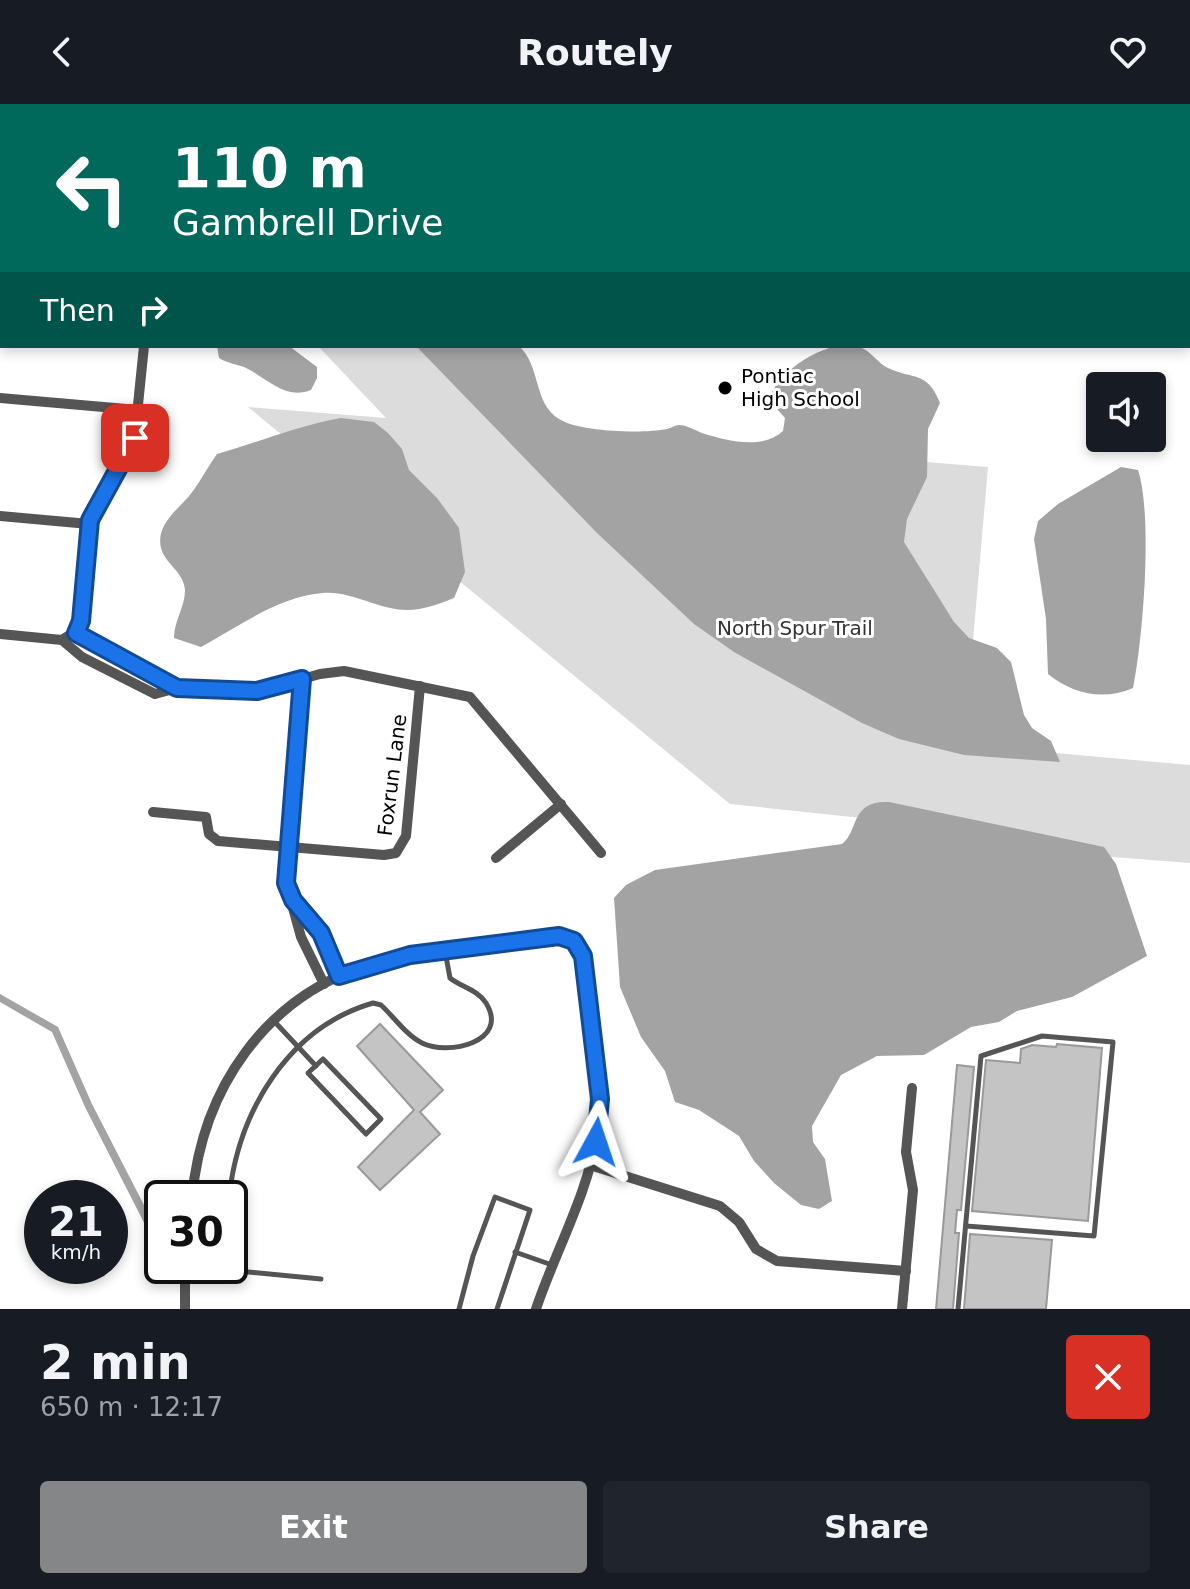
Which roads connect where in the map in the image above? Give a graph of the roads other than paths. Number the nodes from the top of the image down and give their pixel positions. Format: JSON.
{"nodes":[{"id":1,"x":144,"y":348,"type":"edge"},
{"id":2,"x":0,"y":398,"type":"edge"},
{"id":3,"x":138,"y":410,"type":"junction"},
{"id":4,"x":0,"y":516,"type":"edge"},
{"id":5,"x":89,"y":524,"type":"junction"},
{"id":6,"x":76,"y":633,"type":"junction"},
{"id":7,"x":0,"y":634,"type":"edge"},
{"id":8,"x":62,"y":640,"type":"junction"},
{"id":9,"x":302,"y":679,"type":"junction"},
{"id":10,"x":420,"y":686,"type":"junction"},
{"id":11,"x":177,"y":688,"type":"junction"},
{"id":12,"x":561,"y":804,"type":"junction"},
{"id":13,"x":153,"y":812,"type":"dead end"},
{"id":14,"x":287,"y":847,"type":"junction"},
{"id":15,"x":601,"y":853,"type":"dead end"},
{"id":16,"x":496,"y":858,"type":"dead end"},
{"id":17,"x":293,"y":900,"type":"junction"},
{"id":18,"x":445,"y":951,"type":"junction"},
{"id":19,"x":339,"y":976,"type":"junction"},
{"id":20,"x":324,"y":984,"type":"junction"},
{"id":21,"x":273,"y":1020,"type":"junction"},
{"id":22,"x":298,"y":1047,"type":"junction"},
{"id":23,"x":316,"y":1066,"type":"junction"},
{"id":24,"x":912,"y":1088,"type":"dead end"},
{"id":25,"x":590,"y":1165,"type":"junction"},
{"id":26,"x":194,"y":1180,"type":"edge"},
{"id":27,"x":231,"y":1180,"type":"edge"},
{"id":28,"x":966,"y":1226,"type":"junction"},
{"id":29,"x":515,"y":1252,"type":"junction"},
{"id":30,"x":552,"y":1265,"type":"junction"},
{"id":31,"x":248,"y":1271,"type":"edge"},
{"id":32,"x":906,"y":1271,"type":"junction"},
{"id":33,"x":321,"y":1279,"type":"dead end"},
{"id":34,"x":185,"y":1284,"type":"edge"},
{"id":35,"x":185,"y":1309,"type":"edge"},
{"id":36,"x":459,"y":1309,"type":"edge"},
{"id":37,"x":497,"y":1309,"type":"edge"},
{"id":38,"x":536,"y":1309,"type":"edge"},
{"id":39,"x":902,"y":1309,"type":"edge"},
{"id":40,"x":958,"y":1309,"type":"edge"}],
"edges":[{"from":1,"to":3,"type":"street"},
{"from":2,"to":3,"type":"street"},
{"from":3,"to":5,"type":"street"},
{"from":4,"to":5,"type":"street"},
{"from":5,"to":6,"type":"street"},
{"from":6,"to":8,"type":"street"},
{"from":6,"to":11,"type":"street"},
{"from":7,"to":8,"type":"street"},
{"from":8,"to":11,"type":"street"},
{"from":9,"to":10,"type":"street"},
{"from":9,"to":11,"type":"street"},
{"from":9,"to":14,"type":"street"},
{"from":10,"to":12,"type":"street"},
{"from":10,"to":14,"type":"street","name":"Foxrun Lane"},
{"from":12,"to":15,"type":"street"},
{"from":12,"to":16,"type":"street"},
{"from":13,"to":14,"type":"street"},
{"from":14,"to":17,"type":"street"},
{"from":17,"to":19,"type":"street"},
{"from":17,"to":20,"type":"street"},
{"from":18,"to":19,"type":"street"},
{"from":18,"to":22,"type":"lane"},
{"from":18,"to":25,"type":"street"},
{"from":19,"to":20,"type":"street"},
{"from":20,"to":21,"type":"street"},
{"from":21,"to":22,"type":"lane"},
{"from":21,"to":26,"type":"street"},
{"from":22,"to":23,"type":"lane"},
{"from":22,"to":27,"type":"lane"},
{"from":23,"to":23,"type":"lane"},
{"from":24,"to":32,"type":"street"},
{"from":25,"to":30,"type":"street"},
{"from":25,"to":32,"type":"street"},
{"from":28,"to":28,"type":"lane"},
{"from":28,"to":40,"type":"lane"},
{"from":29,"to":30,"type":"lane"},
{"from":29,"to":36,"type":"lane"},
{"from":29,"to":37,"type":"lane"},
{"from":30,"to":38,"type":"street"},
{"from":31,"to":33,"type":"lane"},
{"from":32,"to":39,"type":"street"},
{"from":34,"to":35,"type":"street"}]}
